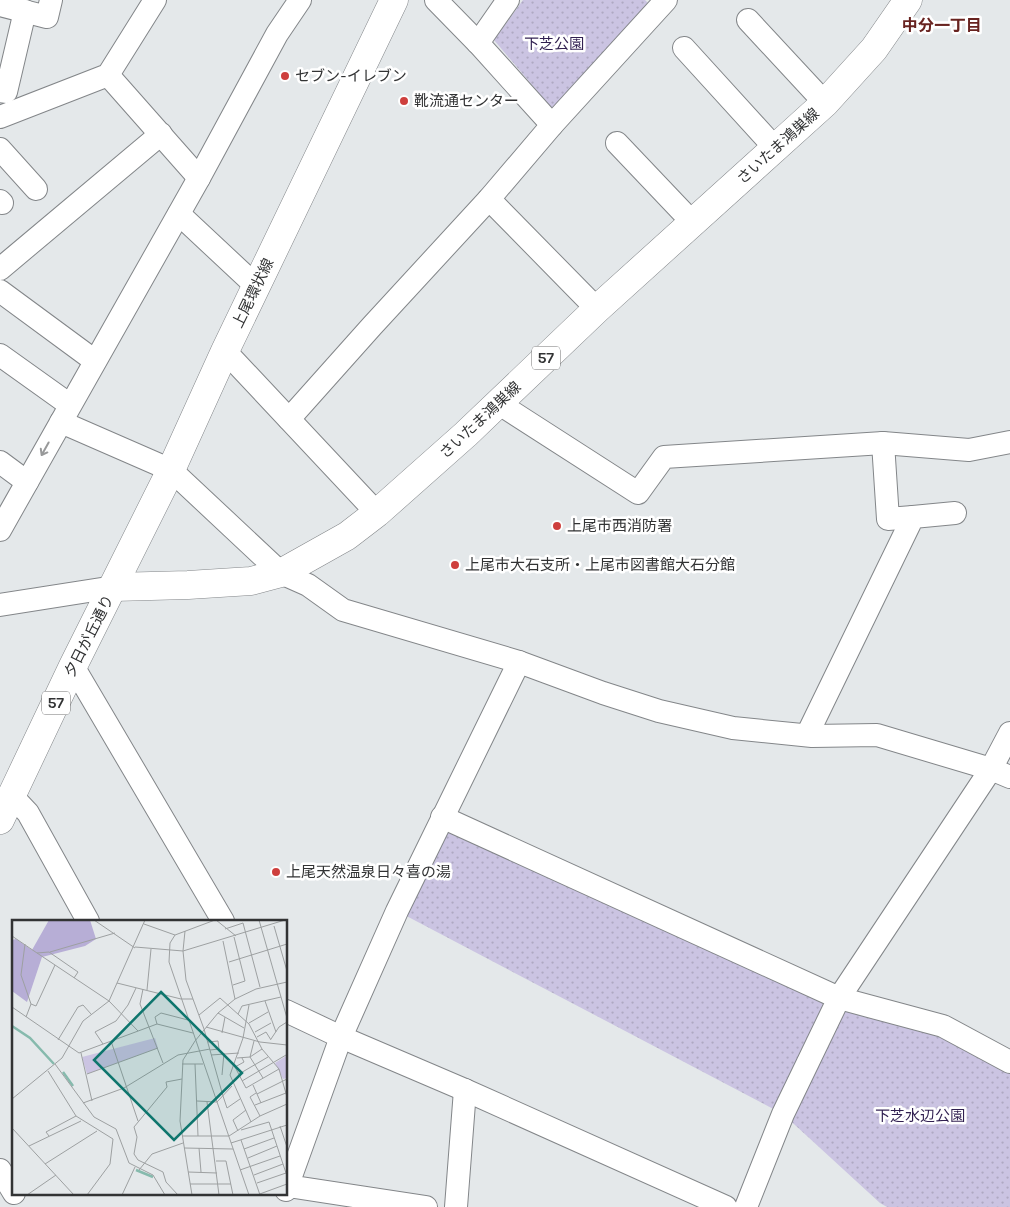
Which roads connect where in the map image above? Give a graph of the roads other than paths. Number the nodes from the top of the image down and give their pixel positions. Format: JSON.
{"nodes":[{"id":1,"x":51,"y":0,"type":"edge"},
{"id":2,"x":155,"y":0,"type":"edge"},
{"id":3,"x":300,"y":0,"type":"edge"},
{"id":4,"x":394,"y":0,"type":"edge"},
{"id":5,"x":436,"y":0,"type":"edge"},
{"id":6,"x":508,"y":0,"type":"edge"},
{"id":7,"x":666,"y":0,"type":"edge"},
{"id":8,"x":908,"y":0,"type":"edge"},
{"id":9,"x":0,"y":5,"type":"edge"},
{"id":10,"x":25,"y":11,"type":"junction"},
{"id":11,"x":748,"y":20,"type":"dead end"},
{"id":12,"x":478,"y":43,"type":"junction"},
{"id":13,"x":684,"y":48,"type":"dead end"},
{"id":14,"x":108,"y":75,"type":"junction"},
{"id":15,"x":0,"y":91,"type":"edge"},
{"id":16,"x":825,"y":103,"type":"junction"},
{"id":17,"x":0,"y":117,"type":"edge"},
{"id":18,"x":552,"y":125,"type":"junction"},
{"id":19,"x":161,"y":134,"type":"junction"},
{"id":20,"x":617,"y":144,"type":"dead end"},
{"id":21,"x":0,"y":149,"type":"edge"},
{"id":22,"x":776,"y":149,"type":"junction"},
{"id":23,"x":199,"y":178,"type":"junction"},
{"id":24,"x":36,"y":188,"type":"dead end"},
{"id":25,"x":489,"y":199,"type":"junction"},
{"id":26,"x":179,"y":214,"type":"junction"},
{"id":27,"x":693,"y":223,"type":"junction"},
{"id":28,"x":0,"y":269,"type":"edge"},
{"id":29,"x":256,"y":286,"type":"junction"},
{"id":30,"x":0,"y":291,"type":"edge"},
{"id":31,"x":597,"y":309,"type":"junction"},
{"id":32,"x":225,"y":350,"type":"junction"},
{"id":33,"x":0,"y":355,"type":"edge"},
{"id":34,"x":95,"y":361,"type":"junction"},
{"id":35,"x":498,"y":403,"type":"junction"},
{"id":36,"x":65,"y":413,"type":"junction"},
{"id":37,"x":289,"y":419,"type":"junction"},
{"id":38,"x":1010,"y":442,"type":"edge"},
{"id":39,"x":883,"y":443,"type":"junction"},
{"id":40,"x":0,"y":462,"type":"edge"},
{"id":41,"x":171,"y":470,"type":"junction"},
{"id":42,"x":27,"y":482,"type":"junction"},
{"id":43,"x":376,"y":513,"type":"junction"},
{"id":44,"x":955,"y":513,"type":"dead end"},
{"id":45,"x":913,"y":518,"type":"junction"},
{"id":46,"x":0,"y":530,"type":"edge"},
{"id":47,"x":282,"y":573,"type":"junction"},
{"id":48,"x":114,"y":587,"type":"junction"},
{"id":49,"x":0,"y":605,"type":"edge"},
{"id":50,"x":519,"y":662,"type":"junction"},
{"id":51,"x":73,"y":666,"type":"junction"},
{"id":52,"x":1010,"y":733,"type":"edge"},
{"id":53,"x":807,"y":735,"type":"junction"},
{"id":54,"x":1001,"y":773,"type":"edge"},
{"id":55,"x":6,"y":808,"type":"edge"},
{"id":56,"x":442,"y":818,"type":"junction"},
{"id":57,"x":87,"y":920,"type":"edge"},
{"id":58,"x":222,"y":920,"type":"edge"},
{"id":59,"x":839,"y":998,"type":"junction"},
{"id":60,"x":288,"y":1012,"type":"edge"},
{"id":61,"x":341,"y":1037,"type":"junction"},
{"id":62,"x":1010,"y":1062,"type":"edge"},
{"id":63,"x":465,"y":1090,"type":"junction"},
{"id":64,"x":0,"y":1170,"type":"edge"},
{"id":65,"x":288,"y":1184,"type":"edge"},
{"id":66,"x":12,"y":1190,"type":"edge"},
{"id":67,"x":288,"y":1190,"type":"edge"},
{"id":68,"x":15,"y":1194,"type":"edge"},
{"id":69,"x":284,"y":1194,"type":"edge"},
{"id":70,"x":22,"y":1207,"type":"edge"},
{"id":71,"x":279,"y":1207,"type":"edge"},
{"id":72,"x":426,"y":1207,"type":"edge"},
{"id":73,"x":456,"y":1207,"type":"edge"},
{"id":74,"x":726,"y":1207,"type":"edge"},
{"id":75,"x":746,"y":1207,"type":"edge"}],
"edges":[{"from":1,"to":10,"type":"street"},
{"from":2,"to":14,"type":"street"},
{"from":3,"to":23,"type":"street"},
{"from":4,"to":29,"type":"main road","name":"上尾環状線"},
{"from":5,"to":12,"type":"street"},
{"from":6,"to":12,"type":"street"},
{"from":7,"to":18,"type":"street"},
{"from":8,"to":16,"type":"main road","name":"さいたま鴻巣線","number":"57"},
{"from":9,"to":10,"type":"street"},
{"from":10,"to":15,"type":"street"},
{"from":11,"to":16,"type":"street"},
{"from":12,"to":18,"type":"street"},
{"from":13,"to":22,"type":"street"},
{"from":14,"to":17,"type":"street"},
{"from":14,"to":19,"type":"street"},
{"from":16,"to":22,"type":"main road","name":"さいたま鴻巣線","number":"57"},
{"from":18,"to":25,"type":"street"},
{"from":19,"to":23,"type":"street"},
{"from":19,"to":28,"type":"street"},
{"from":20,"to":27,"type":"street"},
{"from":21,"to":24,"type":"street"},
{"from":22,"to":27,"type":"main road","name":"さいたま鴻巣線","number":"57"},
{"from":23,"to":26,"type":"street"},
{"from":25,"to":31,"type":"street"},
{"from":25,"to":37,"type":"street"},
{"from":26,"to":29,"type":"street"},
{"from":26,"to":34,"type":"street"},
{"from":27,"to":31,"type":"main road","name":"さいたま鴻巣線","number":"57"},
{"from":29,"to":32,"type":"main road","name":"上尾環状線"},
{"from":30,"to":34,"type":"street"},
{"from":31,"to":35,"type":"main road","name":"さいたま鴻巣線","number":"57"},
{"from":32,"to":37,"type":"street"},
{"from":32,"to":41,"type":"main road","name":"上尾環状線"},
{"from":33,"to":36,"type":"street"},
{"from":34,"to":36,"type":"street"},
{"from":35,"to":39,"type":"street"},
{"from":35,"to":43,"type":"main road","name":"さいたま鴻巣線","number":"57"},
{"from":36,"to":41,"type":"street"},
{"from":36,"to":42,"type":"street","one_way":true},
{"from":37,"to":43,"type":"street"},
{"from":38,"to":39,"type":"street"},
{"from":39,"to":45,"type":"street"},
{"from":40,"to":42,"type":"street"},
{"from":41,"to":47,"type":"street"},
{"from":41,"to":48,"type":"main road","name":"上尾環状線"},
{"from":42,"to":46,"type":"street"},
{"from":43,"to":47,"type":"main road","name":"さいたま鴻巣線","number":"57"},
{"from":44,"to":45,"type":"street"},
{"from":45,"to":53,"type":"street"},
{"from":47,"to":48,"type":"main road","name":"さいたま鴻巣線","number":"57"},
{"from":47,"to":50,"type":"street"},
{"from":48,"to":49,"type":"street"},
{"from":48,"to":51,"type":"main road","name":"夕日が丘通り","number":"57"},
{"from":50,"to":53,"type":"street"},
{"from":50,"to":56,"type":"street"},
{"from":51,"to":55,"type":"main road","name":"夕日が丘通り","number":"57"},
{"from":51,"to":58,"type":"street"},
{"from":52,"to":54,"type":"street"},
{"from":53,"to":54,"type":"street"},
{"from":54,"to":59,"type":"street"},
{"from":55,"to":57,"type":"street"},
{"from":56,"to":59,"type":"street"},
{"from":56,"to":61,"type":"street"},
{"from":59,"to":62,"type":"street"},
{"from":59,"to":75,"type":"street"},
{"from":60,"to":61,"type":"street"},
{"from":61,"to":63,"type":"street"},
{"from":61,"to":65,"type":"street"},
{"from":63,"to":73,"type":"street"},
{"from":63,"to":74,"type":"street"},
{"from":64,"to":66,"type":"street"},
{"from":67,"to":72,"type":"street"},
{"from":68,"to":70,"type":"street"},
{"from":69,"to":71,"type":"street"}]}
